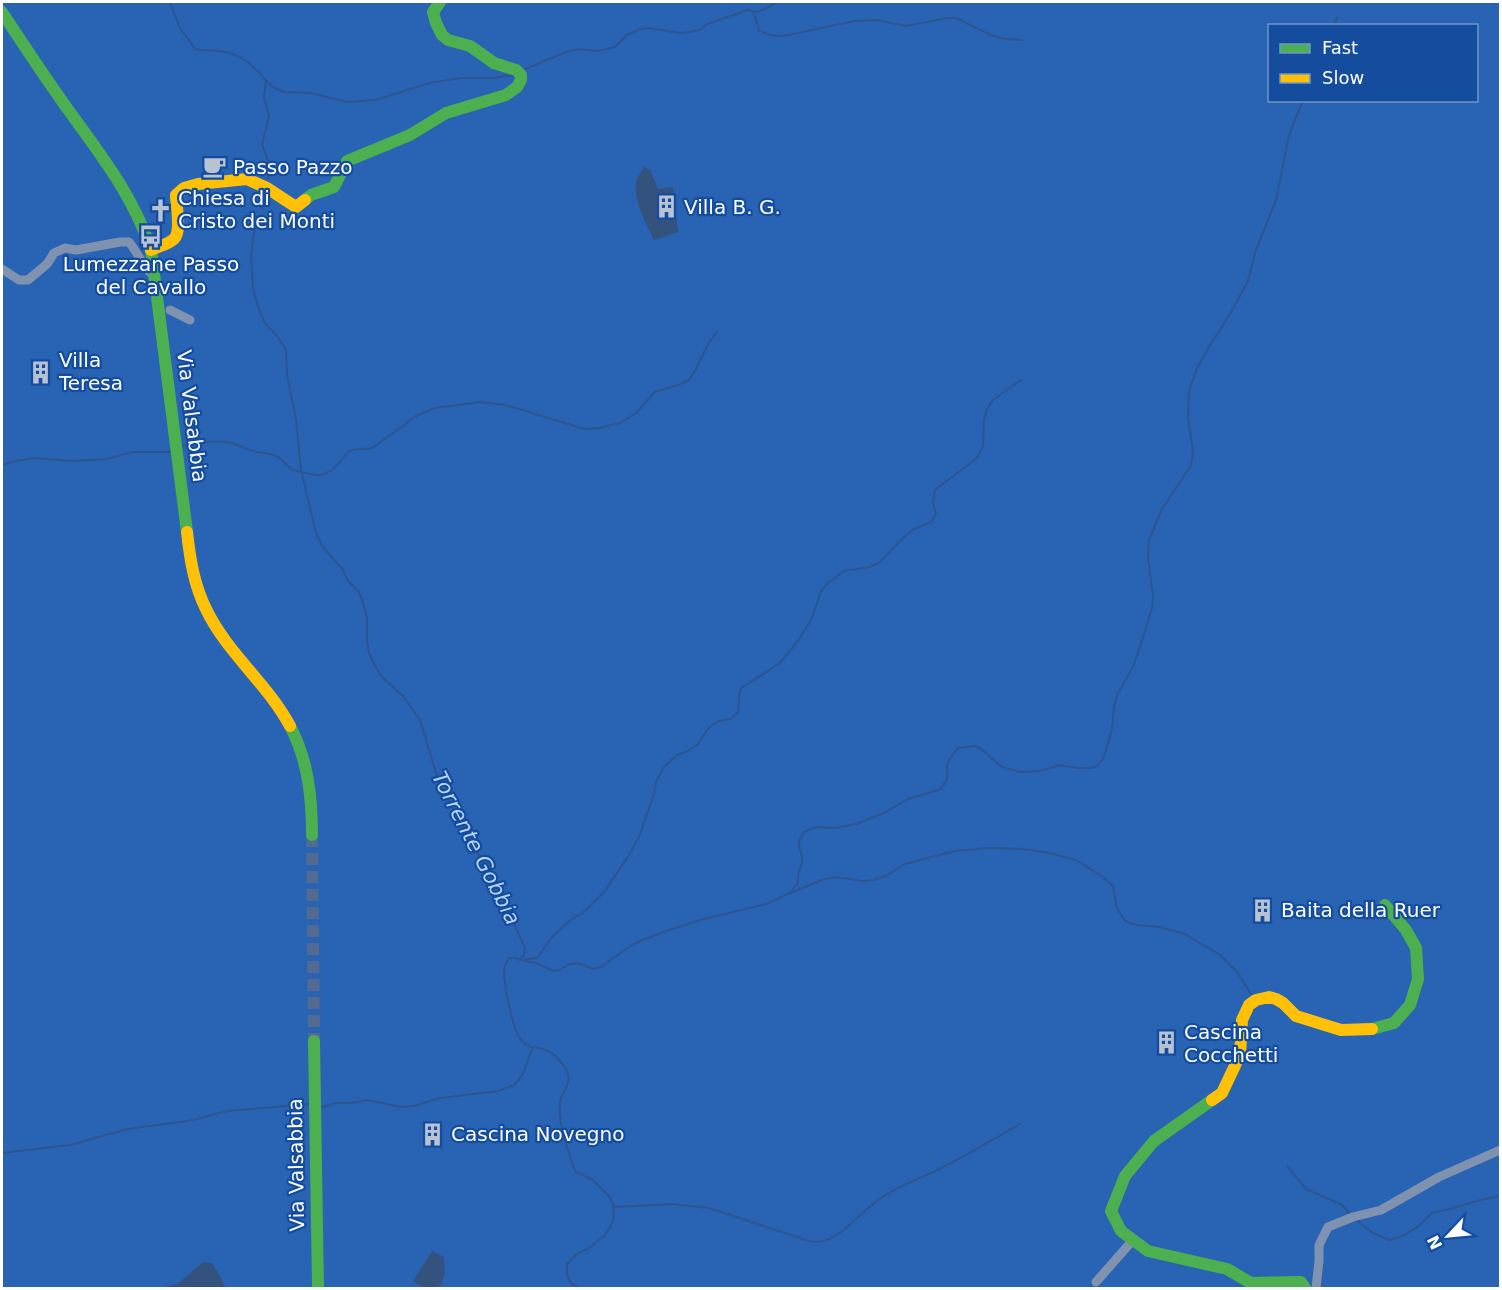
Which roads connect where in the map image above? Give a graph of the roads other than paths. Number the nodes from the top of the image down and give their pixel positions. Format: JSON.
{"nodes":[{"id":1,"x":440,"y":2,"type":"edge"},
{"id":2,"x":2,"y":12,"type":"edge"},
{"id":3,"x":151,"y":250,"type":"junction"},
{"id":4,"x":2,"y":269,"type":"edge"},
{"id":5,"x":154,"y":277,"type":"junction"},
{"id":6,"x":170,"y":310,"type":"dead end"},
{"id":7,"x":190,"y":320,"type":"dead end"},
{"id":8,"x":312,"y":835,"type":"tunnel mouth"},
{"id":9,"x":1385,"y":905,"type":"dead end"},
{"id":10,"x":314,"y":1045,"type":"tunnel mouth"},
{"id":11,"x":1500,"y":1150,"type":"edge"},
{"id":12,"x":1133,"y":1240,"type":"junction"},
{"id":13,"x":1096,"y":1282,"type":"dead end"},
{"id":14,"x":318,"y":1288,"type":"edge"},
{"id":15,"x":1305,"y":1288,"type":"edge"},
{"id":16,"x":1316,"y":1288,"type":"edge"}],
"edges":[{"from":1,"to":3,"type":"street"},
{"from":2,"to":3,"type":"street","name":"Via Valsabbia"},
{"from":3,"to":5,"type":"street","name":"Via Valsabbia"},
{"from":4,"to":5,"type":"street"},
{"from":5,"to":8,"type":"street","name":"Via Valsabbia"},
{"from":6,"to":7,"type":"street"},
{"from":9,"to":12,"type":"street"},
{"from":10,"to":14,"type":"street","name":"Via Valsabbia"},
{"from":11,"to":16,"type":"street"},
{"from":12,"to":13,"type":"street"},
{"from":12,"to":15,"type":"street"}]}
